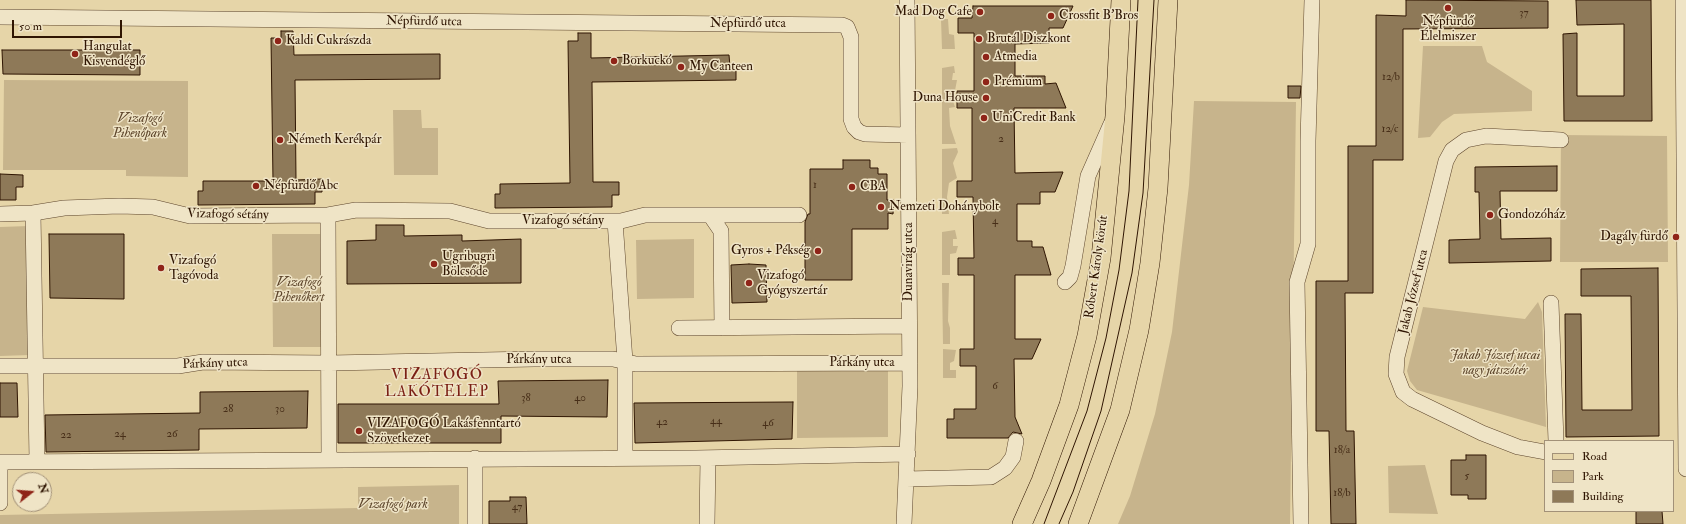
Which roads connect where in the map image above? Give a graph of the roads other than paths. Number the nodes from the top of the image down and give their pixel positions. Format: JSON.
{"nodes":[{"id":1,"x":907,"y":0,"type":"edge"},
{"id":2,"x":1168,"y":0,"type":"edge"},
{"id":3,"x":1312,"y":0,"type":"edge"},
{"id":4,"x":1683,"y":0,"type":"edge"},
{"id":5,"x":1121,"y":1,"type":"edge"},
{"id":6,"x":0,"y":17,"type":"edge"},
{"id":7,"x":1115,"y":116,"type":"junction"},
{"id":8,"x":908,"y":135,"type":"junction"},
{"id":9,"x":1561,"y":140,"type":"dead end"},
{"id":10,"x":33,"y":213,"type":"junction"},
{"id":11,"x":0,"y":214,"type":"edge"},
{"id":12,"x":328,"y":215,"type":"junction"},
{"id":13,"x":710,"y":215,"type":"junction"},
{"id":14,"x":799,"y":215,"type":"dead end"},
{"id":15,"x":615,"y":221,"type":"junction"},
{"id":16,"x":1065,"y":282,"type":"dead end"},
{"id":17,"x":1551,"y":303,"type":"dead end"},
{"id":18,"x":909,"y":326,"type":"junction"},
{"id":19,"x":679,"y":328,"type":"dead end"},
{"id":20,"x":722,"y":328,"type":"junction"},
{"id":21,"x":625,"y":361,"type":"junction"},
{"id":22,"x":330,"y":363,"type":"junction"},
{"id":23,"x":910,"y":363,"type":"junction"},
{"id":24,"x":0,"y":366,"type":"edge"},
{"id":25,"x":36,"y":366,"type":"junction"},
{"id":26,"x":1556,"y":440,"type":"edge"},
{"id":27,"x":1016,"y":441,"type":"dead end"},
{"id":28,"x":1544,"y":452,"type":"edge"},
{"id":29,"x":1674,"y":453,"type":"edge"},
{"id":30,"x":1686,"y":453,"type":"edge"},
{"id":31,"x":908,"y":454,"type":"junction"},
{"id":32,"x":475,"y":458,"type":"junction"},
{"id":33,"x":625,"y":458,"type":"junction"},
{"id":34,"x":708,"y":458,"type":"junction"},
{"id":35,"x":329,"y":460,"type":"junction"},
{"id":36,"x":37,"y":461,"type":"junction"},
{"id":37,"x":0,"y":462,"type":"edge"},
{"id":38,"x":1686,"y":469,"type":"edge"},
{"id":39,"x":906,"y":479,"type":"junction"},
{"id":40,"x":1,"y":503,"type":"edge"},
{"id":41,"x":475,"y":524,"type":"edge"},
{"id":42,"x":707,"y":524,"type":"edge"},
{"id":43,"x":904,"y":524,"type":"edge"},
{"id":44,"x":1022,"y":524,"type":"edge"},
{"id":45,"x":1078,"y":524,"type":"edge"},
{"id":46,"x":1300,"y":524,"type":"edge"}],
"edges":[{"from":1,"to":8,"type":"street","name":"Dunavirág utca"},
{"from":2,"to":45,"type":"main road"},
{"from":3,"to":46,"type":"street"},
{"from":4,"to":30,"type":"street"},
{"from":5,"to":7,"type":"main road","name":"Róbert Károly körút"},
{"from":6,"to":8,"type":"street","name":"Népfürdő utca"},
{"from":7,"to":16,"type":"street"},
{"from":7,"to":44,"type":"main road","name":"Róbert Károly körút"},
{"from":8,"to":18,"type":"street","name":"Dunavirág utca"},
{"from":9,"to":28,"type":"street","name":"Jakab József utca"},
{"from":10,"to":11,"type":"street","name":"Vizafogó sétány"},
{"from":10,"to":12,"type":"street","name":"Vizafogó sétány"},
{"from":10,"to":25,"type":"street"},
{"from":12,"to":15,"type":"street","name":"Vizafogó sétány"},
{"from":12,"to":22,"type":"street"},
{"from":13,"to":14,"type":"street","name":"Vizafogó sétány"},
{"from":13,"to":15,"type":"street","name":"Vizafogó sétány"},
{"from":13,"to":20,"type":"street"},
{"from":15,"to":21,"type":"street"},
{"from":17,"to":26,"type":"street"},
{"from":18,"to":20,"type":"street"},
{"from":18,"to":23,"type":"street","name":"Dunavirág utca"},
{"from":19,"to":20,"type":"street"},
{"from":21,"to":22,"type":"street","name":"Párkány utca"},
{"from":21,"to":23,"type":"street","name":"Párkány utca"},
{"from":21,"to":33,"type":"street"},
{"from":22,"to":25,"type":"street","name":"Párkány utca"},
{"from":22,"to":35,"type":"street"},
{"from":23,"to":31,"type":"street","name":"Dunavirág utca"},
{"from":24,"to":25,"type":"street","name":"Párkány utca"},
{"from":25,"to":36,"type":"street"},
{"from":27,"to":39,"type":"street"},
{"from":29,"to":30,"type":"street"},
{"from":30,"to":38,"type":"street"},
{"from":31,"to":34,"type":"street"},
{"from":31,"to":39,"type":"street","name":"Dunavirág utca"},
{"from":32,"to":33,"type":"street"},
{"from":32,"to":35,"type":"street"},
{"from":32,"to":41,"type":"street"},
{"from":33,"to":34,"type":"street"},
{"from":34,"to":42,"type":"street"},
{"from":35,"to":36,"type":"street"},
{"from":36,"to":37,"type":"street"},
{"from":37,"to":40,"type":"street"},
{"from":39,"to":43,"type":"street","name":"Dunavirág utca"}]}
